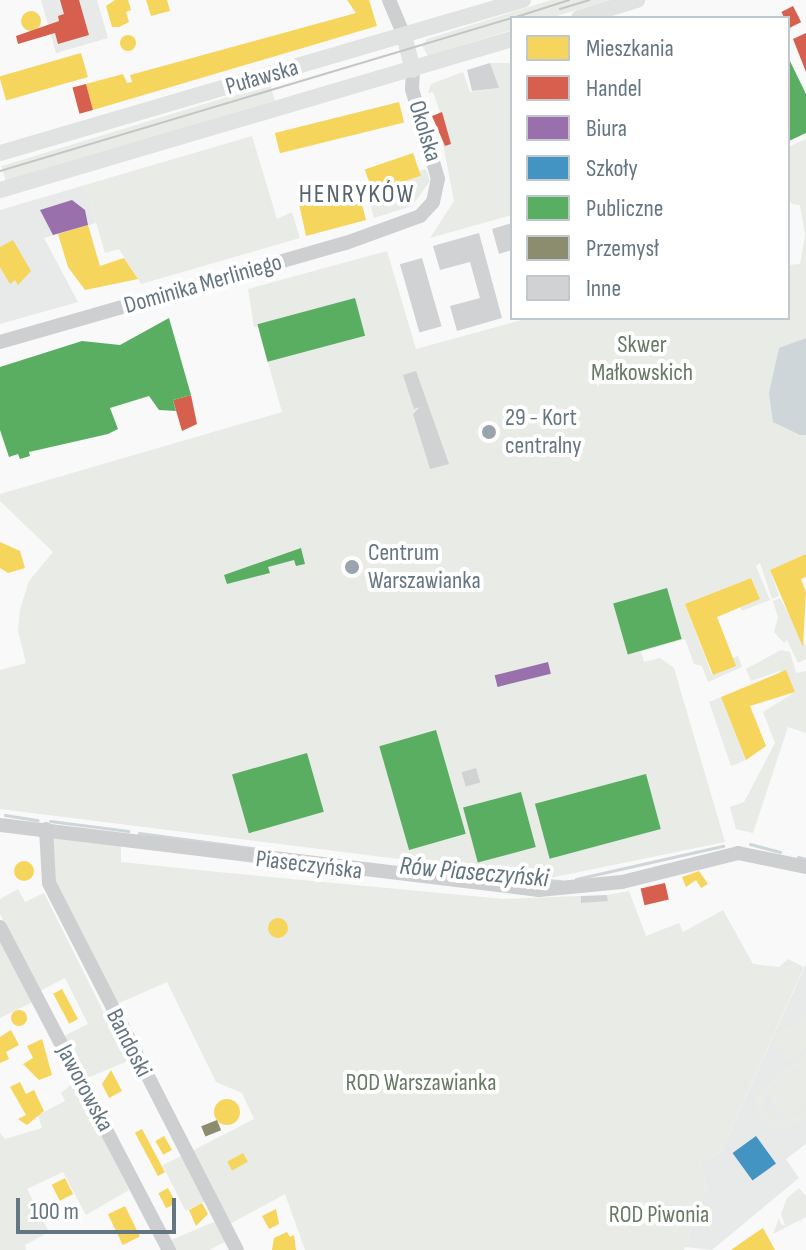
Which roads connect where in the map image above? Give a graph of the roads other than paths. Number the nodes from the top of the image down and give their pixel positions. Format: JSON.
{"nodes":[{"id":1,"x":389,"y":0,"type":"edge"},
{"id":2,"x":523,"y":0,"type":"edge"},
{"id":3,"x":637,"y":0,"type":"edge"},
{"id":4,"x":585,"y":16,"type":"edge"},
{"id":5,"x":404,"y":36,"type":"junction"},
{"id":6,"x":510,"y":40,"type":"edge"},
{"id":7,"x":413,"y":70,"type":"junction"},
{"id":8,"x":0,"y":153,"type":"edge"},
{"id":9,"x":0,"y":190,"type":"edge"},
{"id":10,"x":405,"y":222,"type":"joint"},
{"id":11,"x":0,"y":342,"type":"edge"},
{"id":12,"x":0,"y":825,"type":"edge"},
{"id":13,"x":46,"y":829,"type":"junction"},
{"id":14,"x":806,"y":867,"type":"edge"},
{"id":15,"x":0,"y":927,"type":"edge"},
{"id":16,"x":169,"y":1250,"type":"edge"},
{"id":17,"x":237,"y":1250,"type":"edge"}],
"edges":[{"from":1,"to":5,"type":"street"},
{"from":2,"to":5,"type":"main road","name":"Puławska"},
{"from":3,"to":4,"type":"main road"},
{"from":5,"to":7,"type":"main road"},
{"from":5,"to":8,"type":"main road","name":"Puławska"},
{"from":6,"to":7,"type":"main road","name":"Puławska"},
{"from":7,"to":9,"type":"main road","name":"Puławska"},
{"from":7,"to":10,"type":"street","name":"Okolska"},
{"from":10,"to":11,"type":"street","name":"Dominika Merliniego"},
{"from":12,"to":13,"type":"street","name":"Piaseczyńska"},
{"from":13,"to":14,"type":"street","name":"Piaseczyńska"},
{"from":13,"to":17,"type":"street","name":"Bandoski"},
{"from":15,"to":16,"type":"street","name":"Jaworowska"}]}
